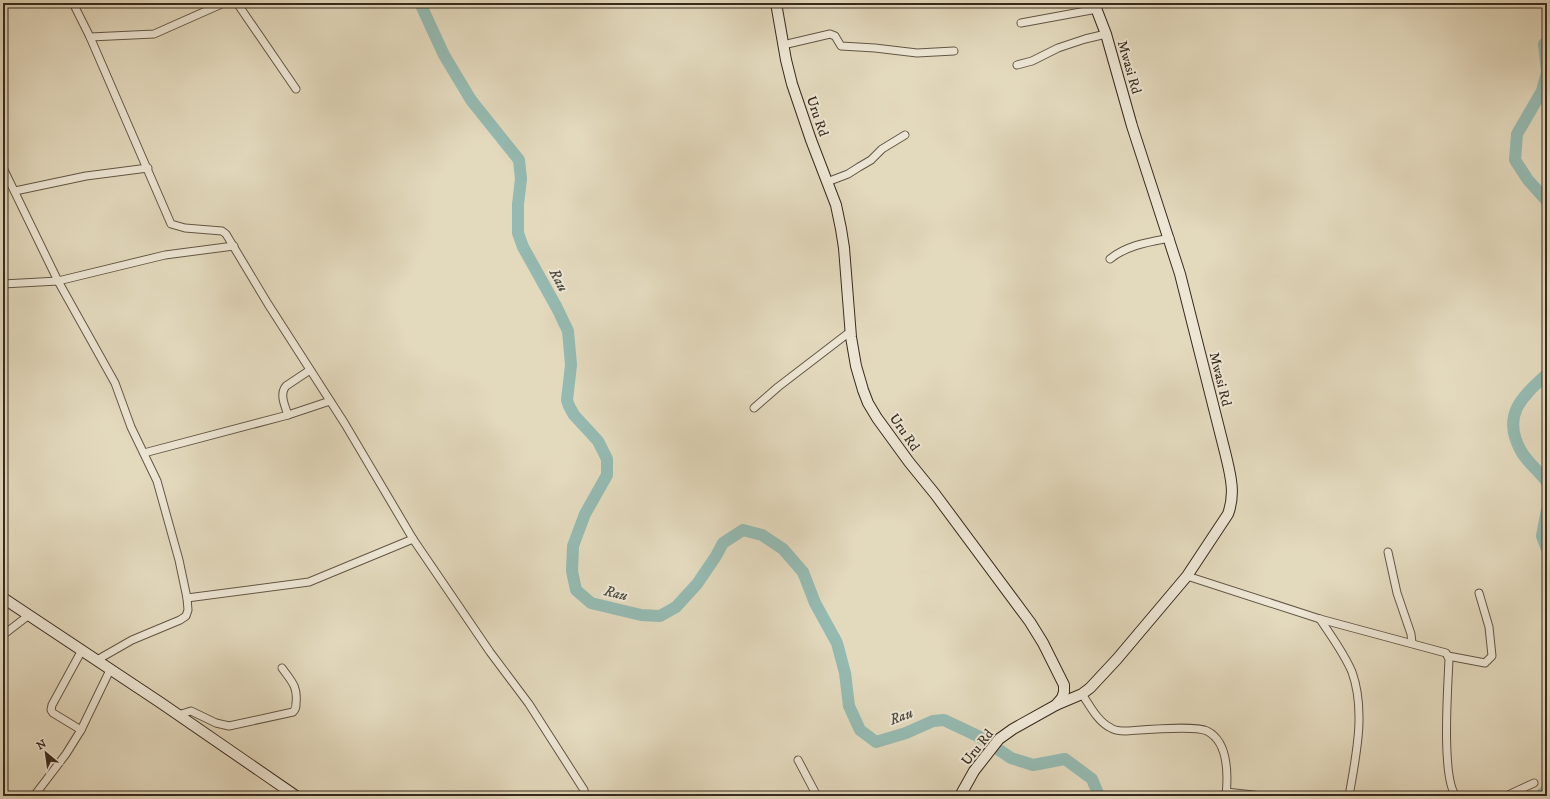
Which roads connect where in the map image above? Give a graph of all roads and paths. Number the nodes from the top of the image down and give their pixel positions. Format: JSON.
{"nodes":[{"id":1,"x":73,"y":3,"type":"edge"},
{"id":2,"x":224,"y":3,"type":"edge"},
{"id":3,"x":237,"y":3,"type":"edge"},
{"id":4,"x":776,"y":3,"type":"edge"},
{"id":5,"x":1096,"y":6,"type":"edge"},
{"id":6,"x":1021,"y":23,"type":"dead end"},
{"id":7,"x":1106,"y":34,"type":"junction"},
{"id":8,"x":90,"y":37,"type":"junction"},
{"id":9,"x":783,"y":45,"type":"junction"},
{"id":10,"x":954,"y":51,"type":"dead end"},
{"id":11,"x":1017,"y":65,"type":"dead end"},
{"id":12,"x":296,"y":90,"type":"dead end"},
{"id":13,"x":905,"y":135,"type":"dead end"},
{"id":14,"x":3,"y":168,"type":"edge"},
{"id":15,"x":148,"y":168,"type":"junction"},
{"id":16,"x":827,"y":182,"type":"junction"},
{"id":17,"x":15,"y":191,"type":"junction"},
{"id":18,"x":1170,"y":238,"type":"junction"},
{"id":19,"x":234,"y":246,"type":"junction"},
{"id":20,"x":1110,"y":258,"type":"dead end"},
{"id":21,"x":58,"y":281,"type":"junction"},
{"id":22,"x":3,"y":284,"type":"edge"},
{"id":23,"x":851,"y":331,"type":"junction"},
{"id":24,"x":310,"y":370,"type":"junction"},
{"id":25,"x":330,"y":401,"type":"junction"},
{"id":26,"x":754,"y":408,"type":"dead end"},
{"id":27,"x":288,"y":415,"type":"junction"},
{"id":28,"x":144,"y":453,"type":"junction"},
{"id":29,"x":413,"y":539,"type":"junction"},
{"id":30,"x":1388,"y":552,"type":"dead end"},
{"id":31,"x":1187,"y":576,"type":"junction"},
{"id":32,"x":1480,"y":593,"type":"dead end"},
{"id":33,"x":3,"y":598,"type":"edge"},
{"id":34,"x":187,"y":598,"type":"junction"},
{"id":35,"x":29,"y":615,"type":"junction"},
{"id":36,"x":1320,"y":619,"type":"junction"},
{"id":37,"x":3,"y":635,"type":"edge"},
{"id":38,"x":1412,"y":643,"type":"junction"},
{"id":39,"x":82,"y":650,"type":"junction"},
{"id":40,"x":1448,"y":656,"type":"junction"},
{"id":41,"x":97,"y":660,"type":"junction"},
{"id":42,"x":282,"y":668,"type":"dead end"},
{"id":43,"x":110,"y":670,"type":"junction"},
{"id":44,"x":1082,"y":694,"type":"junction"},
{"id":45,"x":1056,"y":705,"type":"junction"},
{"id":46,"x":178,"y":715,"type":"junction"},
{"id":47,"x":81,"y":730,"type":"junction"},
{"id":48,"x":798,"y":760,"type":"dead end"},
{"id":49,"x":1534,"y":783,"type":"dead end"},
{"id":50,"x":1226,"y":794,"type":"edge"},
{"id":51,"x":34,"y":796,"type":"edge"},
{"id":52,"x":296,"y":796,"type":"edge"},
{"id":53,"x":585,"y":796,"type":"edge"},
{"id":54,"x":817,"y":796,"type":"edge"},
{"id":55,"x":960,"y":796,"type":"edge"},
{"id":56,"x":1262,"y":796,"type":"edge"},
{"id":57,"x":1349,"y":796,"type":"edge"},
{"id":58,"x":1456,"y":796,"type":"edge"},
{"id":59,"x":1506,"y":796,"type":"edge"}],
"edges":[{"from":1,"to":8,"type":"street"},
{"from":2,"to":8,"type":"street"},
{"from":3,"to":12,"type":"street"},
{"from":4,"to":9,"type":"street","name":"Uru Rd"},
{"from":5,"to":6,"type":"street"},
{"from":5,"to":7,"type":"street","name":"Mwasi Rd"},
{"from":7,"to":11,"type":"street"},
{"from":7,"to":18,"type":"street","name":"Mwasi Rd"},
{"from":8,"to":15,"type":"street"},
{"from":9,"to":10,"type":"street"},
{"from":9,"to":16,"type":"street","name":"Uru Rd"},
{"from":13,"to":16,"type":"street"},
{"from":14,"to":17,"type":"street"},
{"from":15,"to":17,"type":"street"},
{"from":15,"to":19,"type":"street"},
{"from":16,"to":23,"type":"street","name":"Uru Rd"},
{"from":17,"to":21,"type":"street"},
{"from":18,"to":20,"type":"street"},
{"from":18,"to":31,"type":"street","name":"Mwasi Rd"},
{"from":19,"to":21,"type":"street"},
{"from":19,"to":24,"type":"street"},
{"from":21,"to":22,"type":"street"},
{"from":21,"to":28,"type":"street"},
{"from":23,"to":26,"type":"street"},
{"from":23,"to":45,"type":"street","name":"Uru Rd"},
{"from":24,"to":25,"type":"street"},
{"from":24,"to":27,"type":"street"},
{"from":25,"to":27,"type":"street"},
{"from":25,"to":29,"type":"street"},
{"from":27,"to":28,"type":"street"},
{"from":28,"to":34,"type":"street"},
{"from":29,"to":34,"type":"street"},
{"from":29,"to":53,"type":"street"},
{"from":30,"to":38,"type":"street"},
{"from":31,"to":36,"type":"street"},
{"from":31,"to":44,"type":"street","name":"Mwasi Rd"},
{"from":32,"to":40,"type":"street"},
{"from":33,"to":35,"type":"street"},
{"from":34,"to":41,"type":"street"},
{"from":35,"to":37,"type":"street"},
{"from":35,"to":39,"type":"street"},
{"from":36,"to":38,"type":"street"},
{"from":36,"to":57,"type":"street"},
{"from":38,"to":40,"type":"street"},
{"from":39,"to":41,"type":"street"},
{"from":39,"to":47,"type":"street"},
{"from":40,"to":58,"type":"street"},
{"from":41,"to":43,"type":"street"},
{"from":42,"to":46,"type":"street"},
{"from":43,"to":46,"type":"street"},
{"from":43,"to":47,"type":"street"},
{"from":44,"to":45,"type":"street","name":"Mwasi Rd"},
{"from":44,"to":50,"type":"street"},
{"from":45,"to":55,"type":"street","name":"Uru Rd"},
{"from":46,"to":52,"type":"street"},
{"from":47,"to":51,"type":"street"},
{"from":48,"to":54,"type":"street"},
{"from":49,"to":59,"type":"street"},
{"from":50,"to":56,"type":"street"}]}
